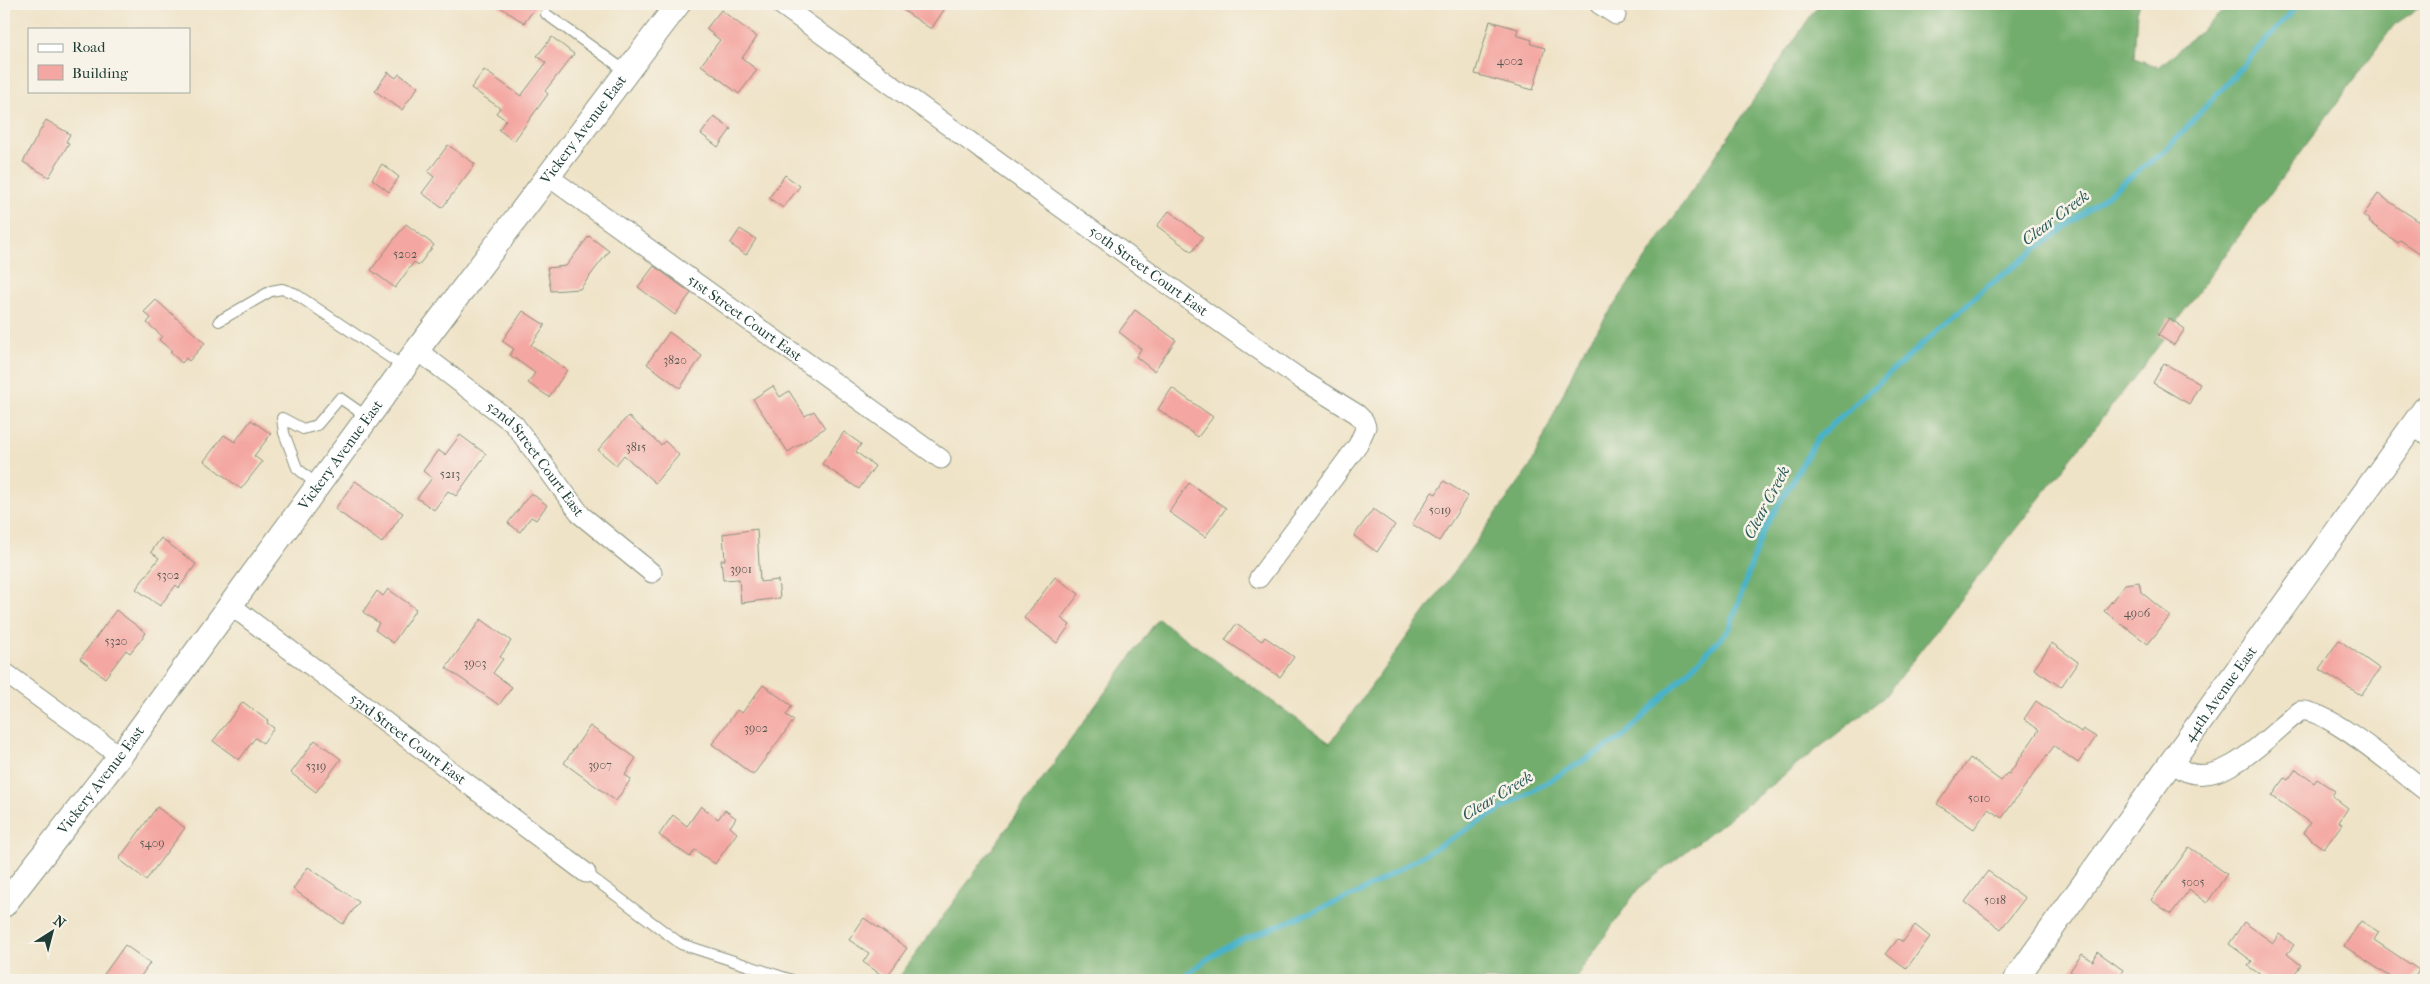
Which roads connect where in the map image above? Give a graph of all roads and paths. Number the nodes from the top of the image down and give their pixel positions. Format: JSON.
{"nodes":[{"id":1,"x":678,"y":4,"type":"edge"},
{"id":2,"x":780,"y":4,"type":"edge"},
{"id":3,"x":1599,"y":4,"type":"edge"},
{"id":4,"x":546,"y":14,"type":"dead end"},
{"id":5,"x":1616,"y":15,"type":"dead end"},
{"id":6,"x":628,"y":72,"type":"junction"},
{"id":7,"x":549,"y":177,"type":"junction"},
{"id":8,"x":219,"y":321,"type":"dead end"},
{"id":9,"x":411,"y":358,"type":"junction"},
{"id":10,"x":2426,"y":407,"type":"edge"},
{"id":11,"x":367,"y":417,"type":"junction"},
{"id":12,"x":2419,"y":431,"type":"edge"},
{"id":13,"x":941,"y":459,"type":"dead end"},
{"id":14,"x":317,"y":485,"type":"junction"},
{"id":15,"x":652,"y":573,"type":"dead end"},
{"id":16,"x":1258,"y":578,"type":"dead end"},
{"id":17,"x":229,"y":604,"type":"junction"},
{"id":18,"x":4,"y":672,"type":"edge"},
{"id":19,"x":120,"y":756,"type":"junction"},
{"id":20,"x":2171,"y":761,"type":"junction"},
{"id":21,"x":2426,"y":791,"type":"edge"},
{"id":22,"x":586,"y":873,"type":"joint"},
{"id":23,"x":4,"y":905,"type":"edge"},
{"id":24,"x":792,"y":980,"type":"edge"},
{"id":25,"x":2015,"y":980,"type":"edge"}],
"edges":[{"from":1,"to":6,"type":"street","name":"Vickery Avenue East"},
{"from":2,"to":16,"type":"street","name":"50th Street Court East"},
{"from":3,"to":5,"type":"street"},
{"from":4,"to":6,"type":"lane"},
{"from":6,"to":7,"type":"street","name":"Vickery Avenue East"},
{"from":7,"to":9,"type":"street","name":"Vickery Avenue East"},
{"from":7,"to":13,"type":"street","name":"51st Street Court East"},
{"from":8,"to":9,"type":"lane"},
{"from":9,"to":11,"type":"street","name":"Vickery Avenue East"},
{"from":9,"to":15,"type":"street","name":"52nd Street Court East"},
{"from":10,"to":12,"type":"street","name":"44th Avenue East"},
{"from":11,"to":14,"type":"street","name":"Vickery Avenue East"},
{"from":11,"to":14,"type":"lane"},
{"from":12,"to":20,"type":"street","name":"44th Avenue East"},
{"from":14,"to":17,"type":"street","name":"Vickery Avenue East"},
{"from":17,"to":19,"type":"street","name":"Vickery Avenue East"},
{"from":17,"to":22,"type":"street","name":"53rd Street Court East"},
{"from":18,"to":19,"type":"street"},
{"from":19,"to":23,"type":"street","name":"Vickery Avenue East"},
{"from":20,"to":21,"type":"street"},
{"from":20,"to":25,"type":"street","name":"44th Avenue East"},
{"from":22,"to":24,"type":"lane"}]}
